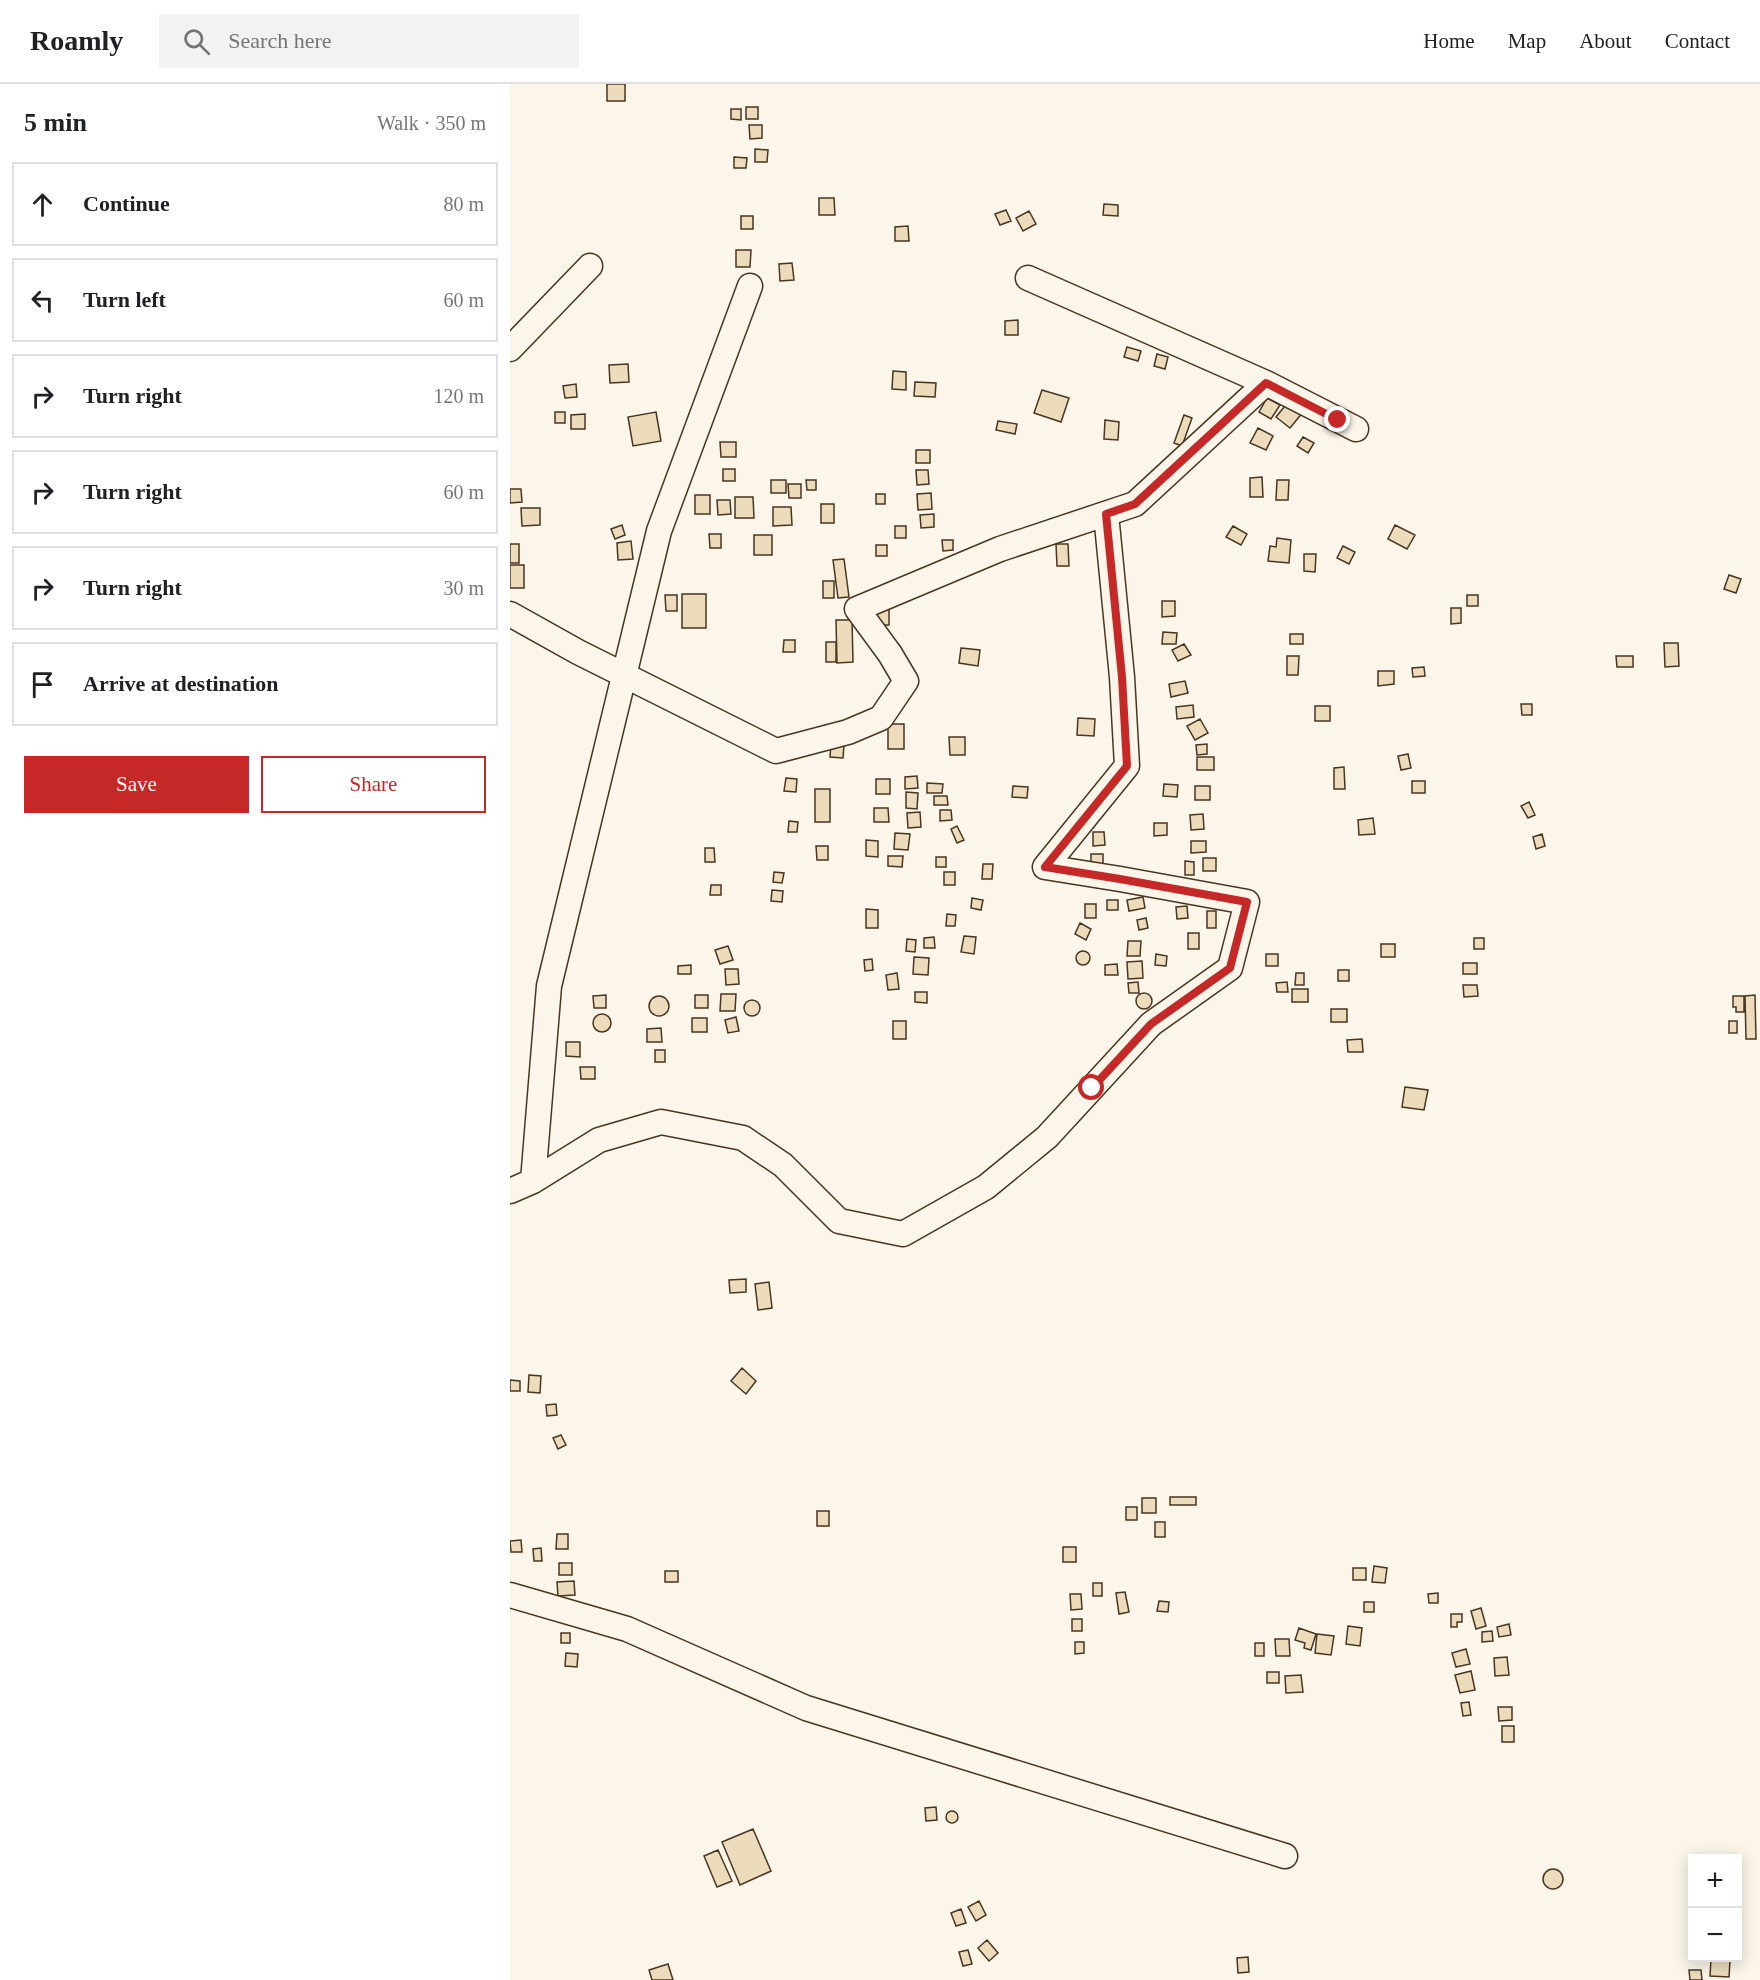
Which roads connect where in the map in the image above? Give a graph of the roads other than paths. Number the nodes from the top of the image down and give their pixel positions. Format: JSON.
{"nodes":[{"id":1,"x":590,"y":266,"type":"dead end"},
{"id":2,"x":1028,"y":278,"type":"dead end"},
{"id":3,"x":750,"y":286,"type":"dead end"},
{"id":4,"x":510,"y":349,"type":"edge"},
{"id":5,"x":1266,"y":383,"type":"junction"},
{"id":6,"x":1356,"y":429,"type":"dead end"},
{"id":7,"x":1106,"y":514,"type":"junction"},
{"id":8,"x":510,"y":614,"type":"edge"},
{"id":9,"x":624,"y":676,"type":"junction"},
{"id":10,"x":533,"y":1182,"type":"junction"},
{"id":11,"x":510,"y":1191,"type":"edge"},
{"id":12,"x":510,"y":1595,"type":"edge"},
{"id":13,"x":1285,"y":1857,"type":"dead end"}],
"edges":[{"from":1,"to":4,"type":"street"},
{"from":2,"to":5,"type":"street"},
{"from":3,"to":9,"type":"street"},
{"from":5,"to":6,"type":"street"},
{"from":5,"to":7,"type":"street"},
{"from":7,"to":9,"type":"street"},
{"from":7,"to":10,"type":"street"},
{"from":8,"to":9,"type":"street"},
{"from":9,"to":10,"type":"street"},
{"from":10,"to":11,"type":"street"},
{"from":12,"to":13,"type":"street"}]}
